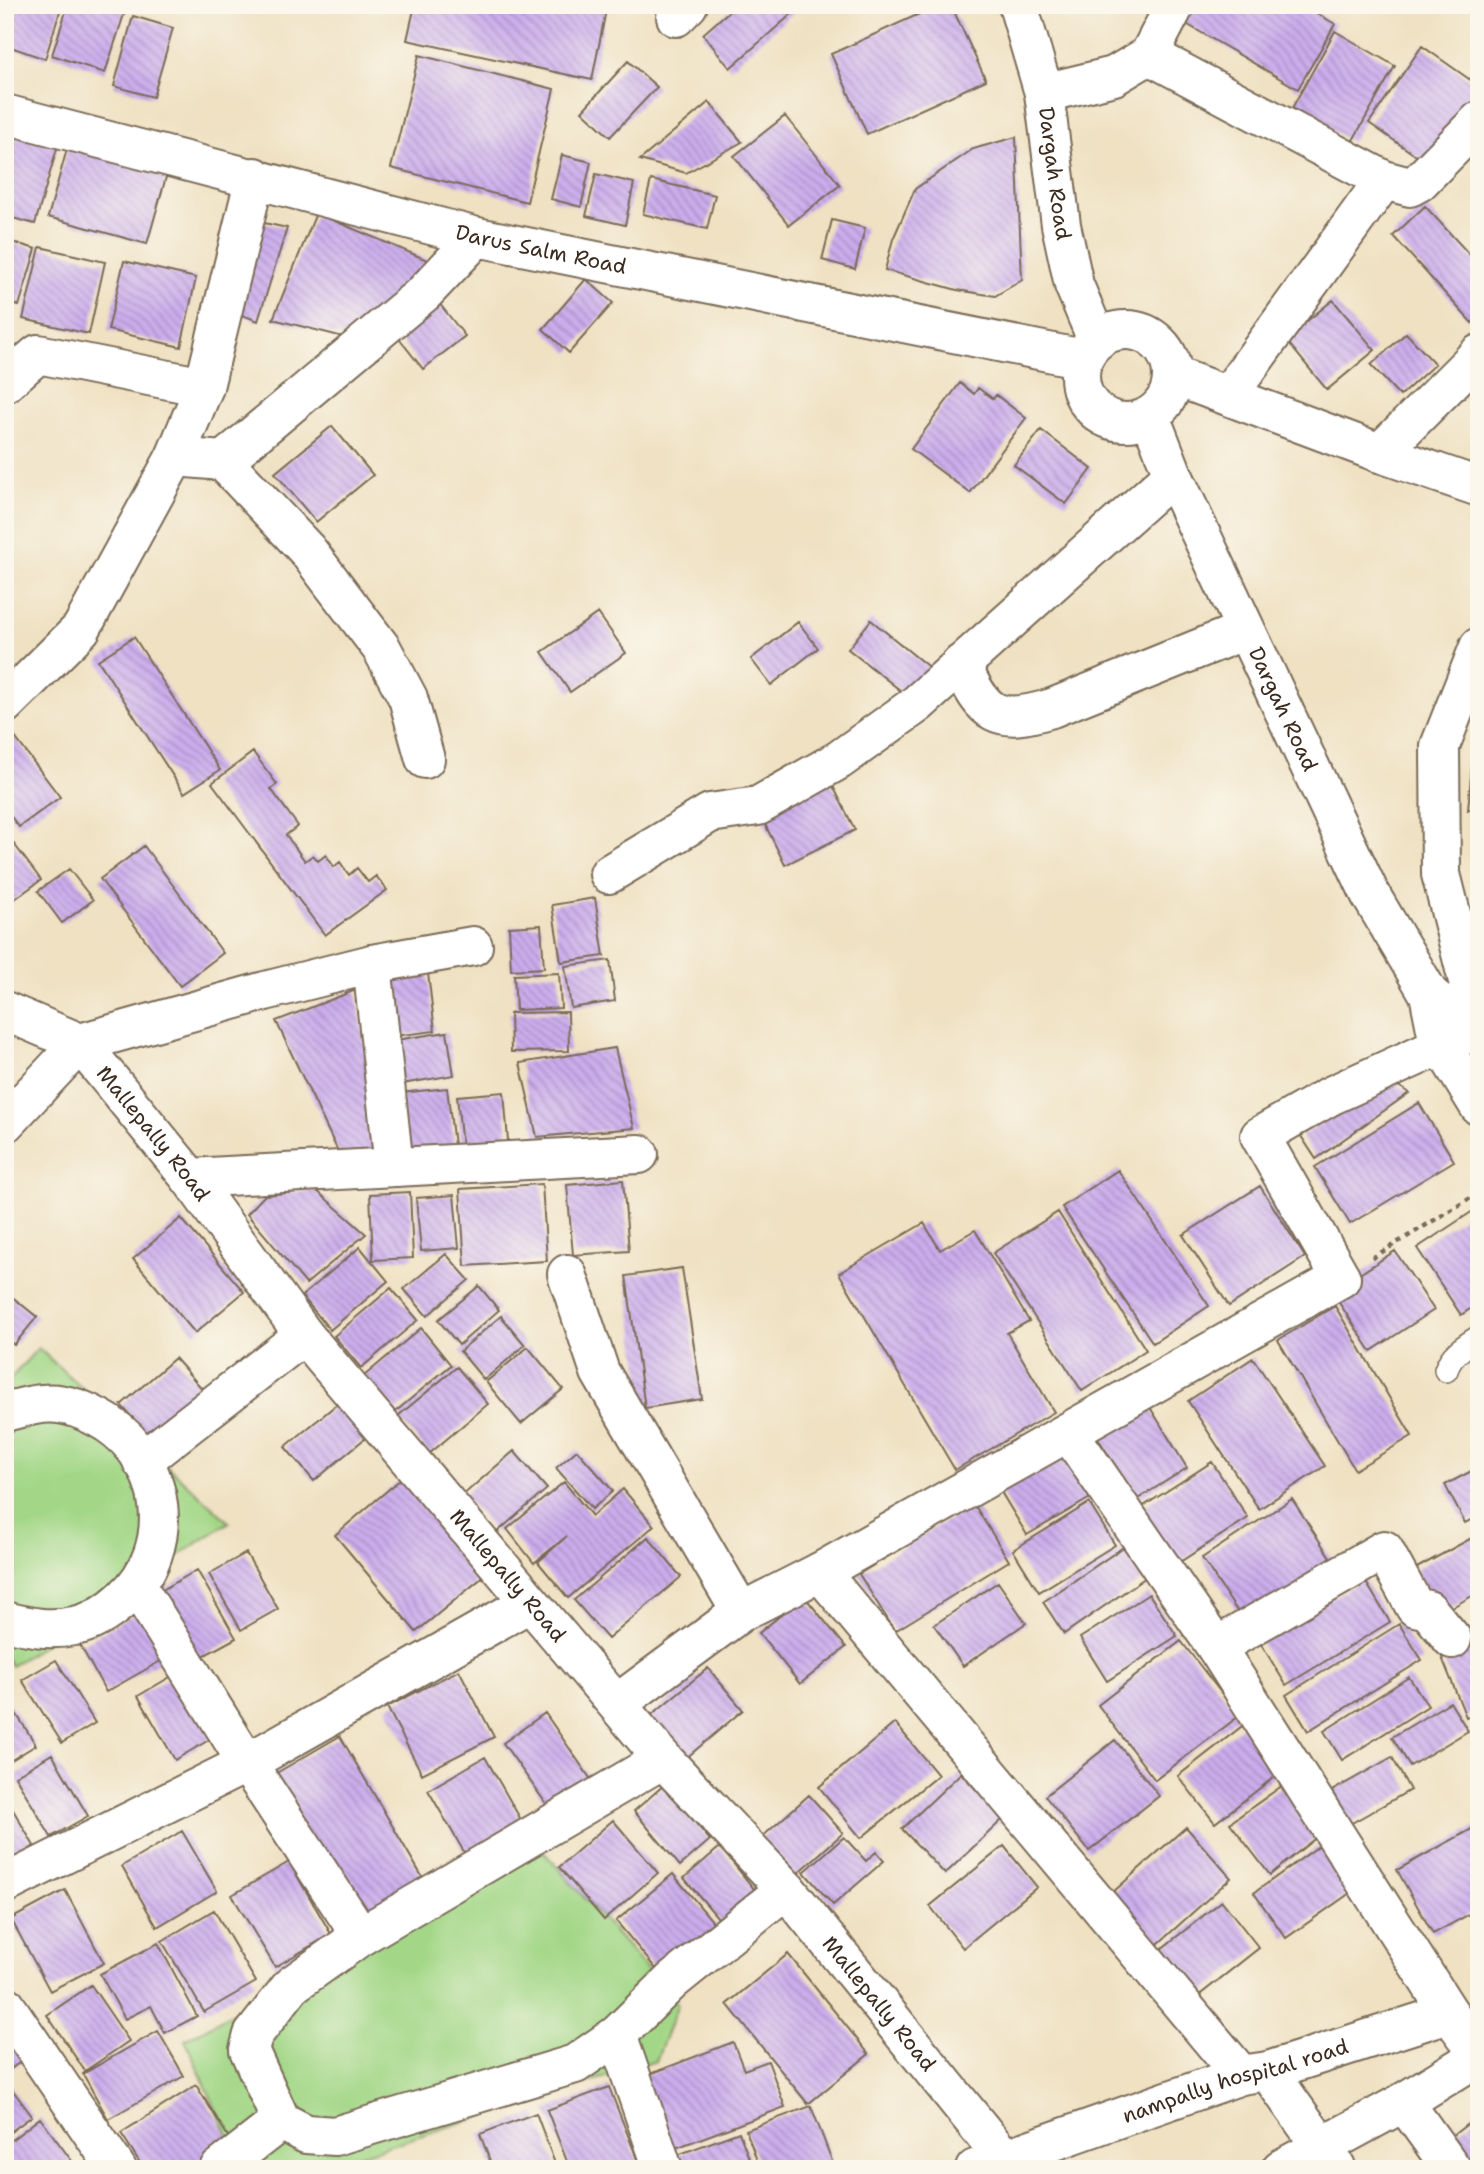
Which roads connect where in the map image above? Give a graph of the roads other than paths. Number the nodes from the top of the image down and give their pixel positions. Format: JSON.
{"nodes":[{"id":1,"x":1018,"y":5,"type":"edge"},
{"id":2,"x":1175,"y":5,"type":"edge"},
{"id":3,"x":1149,"y":55,"type":"junction"},
{"id":4,"x":1044,"y":93,"type":"junction"},
{"id":5,"x":5,"y":114,"type":"edge"},
{"id":6,"x":1479,"y":121,"type":"edge"},
{"id":7,"x":255,"y":177,"type":"junction"},
{"id":8,"x":1384,"y":180,"type":"junction"},
{"id":9,"x":477,"y":237,"type":"junction"},
{"id":10,"x":22,"y":349,"type":"edge"},
{"id":11,"x":1090,"y":350,"type":"junction"},
{"id":12,"x":1479,"y":354,"type":"edge"},
{"id":13,"x":1172,"y":375,"type":"junction"},
{"id":14,"x":5,"y":383,"type":"edge"},
{"id":15,"x":204,"y":387,"type":"junction"},
{"id":16,"x":1228,"y":394,"type":"junction"},
{"id":17,"x":1150,"y":416,"type":"junction"},
{"id":18,"x":1380,"y":453,"type":"junction"},
{"id":19,"x":175,"y":457,"type":"junction"},
{"id":20,"x":223,"y":461,"type":"junction"},
{"id":21,"x":1173,"y":475,"type":"junction"},
{"id":22,"x":1479,"y":487,"type":"edge"},
{"id":23,"x":1245,"y":630,"type":"junction"},
{"id":24,"x":1479,"y":647,"type":"edge"},
{"id":25,"x":961,"y":664,"type":"junction"},
{"id":26,"x":5,"y":704,"type":"edge"},
{"id":27,"x":425,"y":759,"type":"dead end"},
{"id":28,"x":609,"y":874,"type":"dead end"},
{"id":29,"x":473,"y":946,"type":"dead end"},
{"id":30,"x":373,"y":964,"type":"junction"},
{"id":31,"x":5,"y":1011,"type":"edge"},
{"id":32,"x":1465,"y":1037,"type":"edge"},
{"id":33,"x":80,"y":1043,"type":"junction"},
{"id":34,"x":1479,"y":1106,"type":"edge"},
{"id":35,"x":5,"y":1123,"type":"edge"},
{"id":36,"x":639,"y":1154,"type":"dead end"},
{"id":37,"x":394,"y":1167,"type":"junction"},
{"id":38,"x":190,"y":1178,"type":"junction"},
{"id":39,"x":566,"y":1274,"type":"dead end"},
{"id":40,"x":304,"y":1335,"type":"junction"},
{"id":41,"x":1479,"y":1337,"type":"edge"},
{"id":42,"x":1446,"y":1370,"type":"dead end"},
{"id":43,"x":5,"y":1412,"type":"edge"},
{"id":44,"x":1069,"y":1433,"type":"junction"},
{"id":45,"x":142,"y":1461,"type":"junction"},
{"id":46,"x":820,"y":1572,"type":"junction"},
{"id":47,"x":137,"y":1586,"type":"junction"},
{"id":48,"x":529,"y":1603,"type":"junction"},
{"id":49,"x":741,"y":1612,"type":"junction"},
{"id":50,"x":5,"y":1621,"type":"edge"},
{"id":51,"x":1452,"y":1639,"type":"dead end"},
{"id":52,"x":1216,"y":1647,"type":"junction"},
{"id":53,"x":618,"y":1703,"type":"junction"},
{"id":54,"x":663,"y":1759,"type":"junction"},
{"id":55,"x":247,"y":1763,"type":"junction"},
{"id":56,"x":5,"y":1884,"type":"edge"},
{"id":57,"x":786,"y":1889,"type":"junction"},
{"id":58,"x":361,"y":1936,"type":"junction"},
{"id":59,"x":5,"y":2005,"type":"edge"},
{"id":60,"x":1449,"y":2013,"type":"junction"},
{"id":61,"x":617,"y":2035,"type":"junction"},
{"id":62,"x":1479,"y":2055,"type":"edge"},
{"id":63,"x":1255,"y":2073,"type":"junction"},
{"id":64,"x":1404,"y":2102,"type":"junction"},
{"id":65,"x":281,"y":2121,"type":"junction"},
{"id":66,"x":1330,"y":2158,"type":"edge"},
{"id":67,"x":989,"y":2163,"type":"edge"},
{"id":68,"x":117,"y":2169,"type":"edge"},
{"id":69,"x":219,"y":2169,"type":"edge"},
{"id":70,"x":663,"y":2169,"type":"edge"},
{"id":71,"x":1281,"y":2169,"type":"edge"},
{"id":72,"x":1452,"y":2169,"type":"edge"}],
"edges":[{"from":1,"to":4,"type":"street","name":"Dargah Road"},
{"from":2,"to":3,"type":"street"},
{"from":3,"to":4,"type":"street"},
{"from":3,"to":8,"type":"street"},
{"from":4,"to":11,"type":"street","name":"Dargah Road"},
{"from":5,"to":7,"type":"street","name":"Darus Salm Road"},
{"from":6,"to":8,"type":"street"},
{"from":7,"to":9,"type":"street","name":"Darus Salm Road"},
{"from":7,"to":15,"type":"street"},
{"from":8,"to":16,"type":"street"},
{"from":9,"to":11,"type":"street","name":"Darus Salm Road"},
{"from":9,"to":20,"type":"street"},
{"from":10,"to":14,"type":"street"},
{"from":10,"to":15,"type":"street"},
{"from":11,"to":13,"type":"street"},
{"from":11,"to":17,"type":"street"},
{"from":12,"to":18,"type":"street"},
{"from":13,"to":16,"type":"street"},
{"from":13,"to":17,"type":"street"},
{"from":15,"to":19,"type":"street"},
{"from":16,"to":18,"type":"street"},
{"from":17,"to":21,"type":"street","name":"Dargah Road"},
{"from":18,"to":22,"type":"street"},
{"from":19,"to":20,"type":"street"},
{"from":19,"to":26,"type":"street"},
{"from":20,"to":27,"type":"street"},
{"from":21,"to":23,"type":"street","name":"Dargah Road"},
{"from":21,"to":25,"type":"street"},
{"from":23,"to":25,"type":"street"},
{"from":23,"to":32,"type":"street","name":"Dargah Road"},
{"from":24,"to":32,"type":"street"},
{"from":25,"to":28,"type":"street"},
{"from":29,"to":30,"type":"street"},
{"from":30,"to":33,"type":"street"},
{"from":30,"to":37,"type":"street"},
{"from":31,"to":33,"type":"street","name":"Mallepally Road"},
{"from":32,"to":34,"type":"street","name":"Dargah Road"},
{"from":32,"to":44,"type":"street"},
{"from":33,"to":35,"type":"street"},
{"from":33,"to":38,"type":"street","name":"Mallepally Road"},
{"from":36,"to":37,"type":"street"},
{"from":37,"to":38,"type":"street"},
{"from":38,"to":40,"type":"street","name":"Mallepally Road"},
{"from":39,"to":49,"type":"street"},
{"from":40,"to":45,"type":"street"},
{"from":40,"to":48,"type":"street","name":"Mallepally Road"},
{"from":41,"to":42,"type":"lane"},
{"from":43,"to":45,"type":"street"},
{"from":44,"to":46,"type":"street"},
{"from":44,"to":52,"type":"street"},
{"from":45,"to":47,"type":"street"},
{"from":46,"to":49,"type":"street"},
{"from":46,"to":63,"type":"street"},
{"from":47,"to":50,"type":"street"},
{"from":47,"to":55,"type":"street"},
{"from":48,"to":53,"type":"street","name":"Mallepally Road"},
{"from":48,"to":55,"type":"street"},
{"from":49,"to":53,"type":"street"},
{"from":51,"to":52,"type":"street"},
{"from":52,"to":60,"type":"street"},
{"from":53,"to":54,"type":"street","name":"Mallepally Road"},
{"from":54,"to":57,"type":"street","name":"Mallepally Road"},
{"from":54,"to":58,"type":"street"},
{"from":55,"to":56,"type":"street"},
{"from":55,"to":58,"type":"street"},
{"from":57,"to":61,"type":"street"},
{"from":57,"to":67,"type":"street","name":"Mallepally Road"},
{"from":58,"to":65,"type":"street"},
{"from":59,"to":68,"type":"street"},
{"from":60,"to":62,"type":"street"},
{"from":60,"to":63,"type":"street","name":"nampally hospital road"},
{"from":61,"to":65,"type":"street"},
{"from":61,"to":70,"type":"street"},
{"from":62,"to":64,"type":"street"},
{"from":63,"to":66,"type":"street"},
{"from":63,"to":67,"type":"street","name":"nampally hospital road"},
{"from":64,"to":66,"type":"street"},
{"from":64,"to":72,"type":"street"},
{"from":65,"to":69,"type":"street"},
{"from":66,"to":71,"type":"street"}]}
